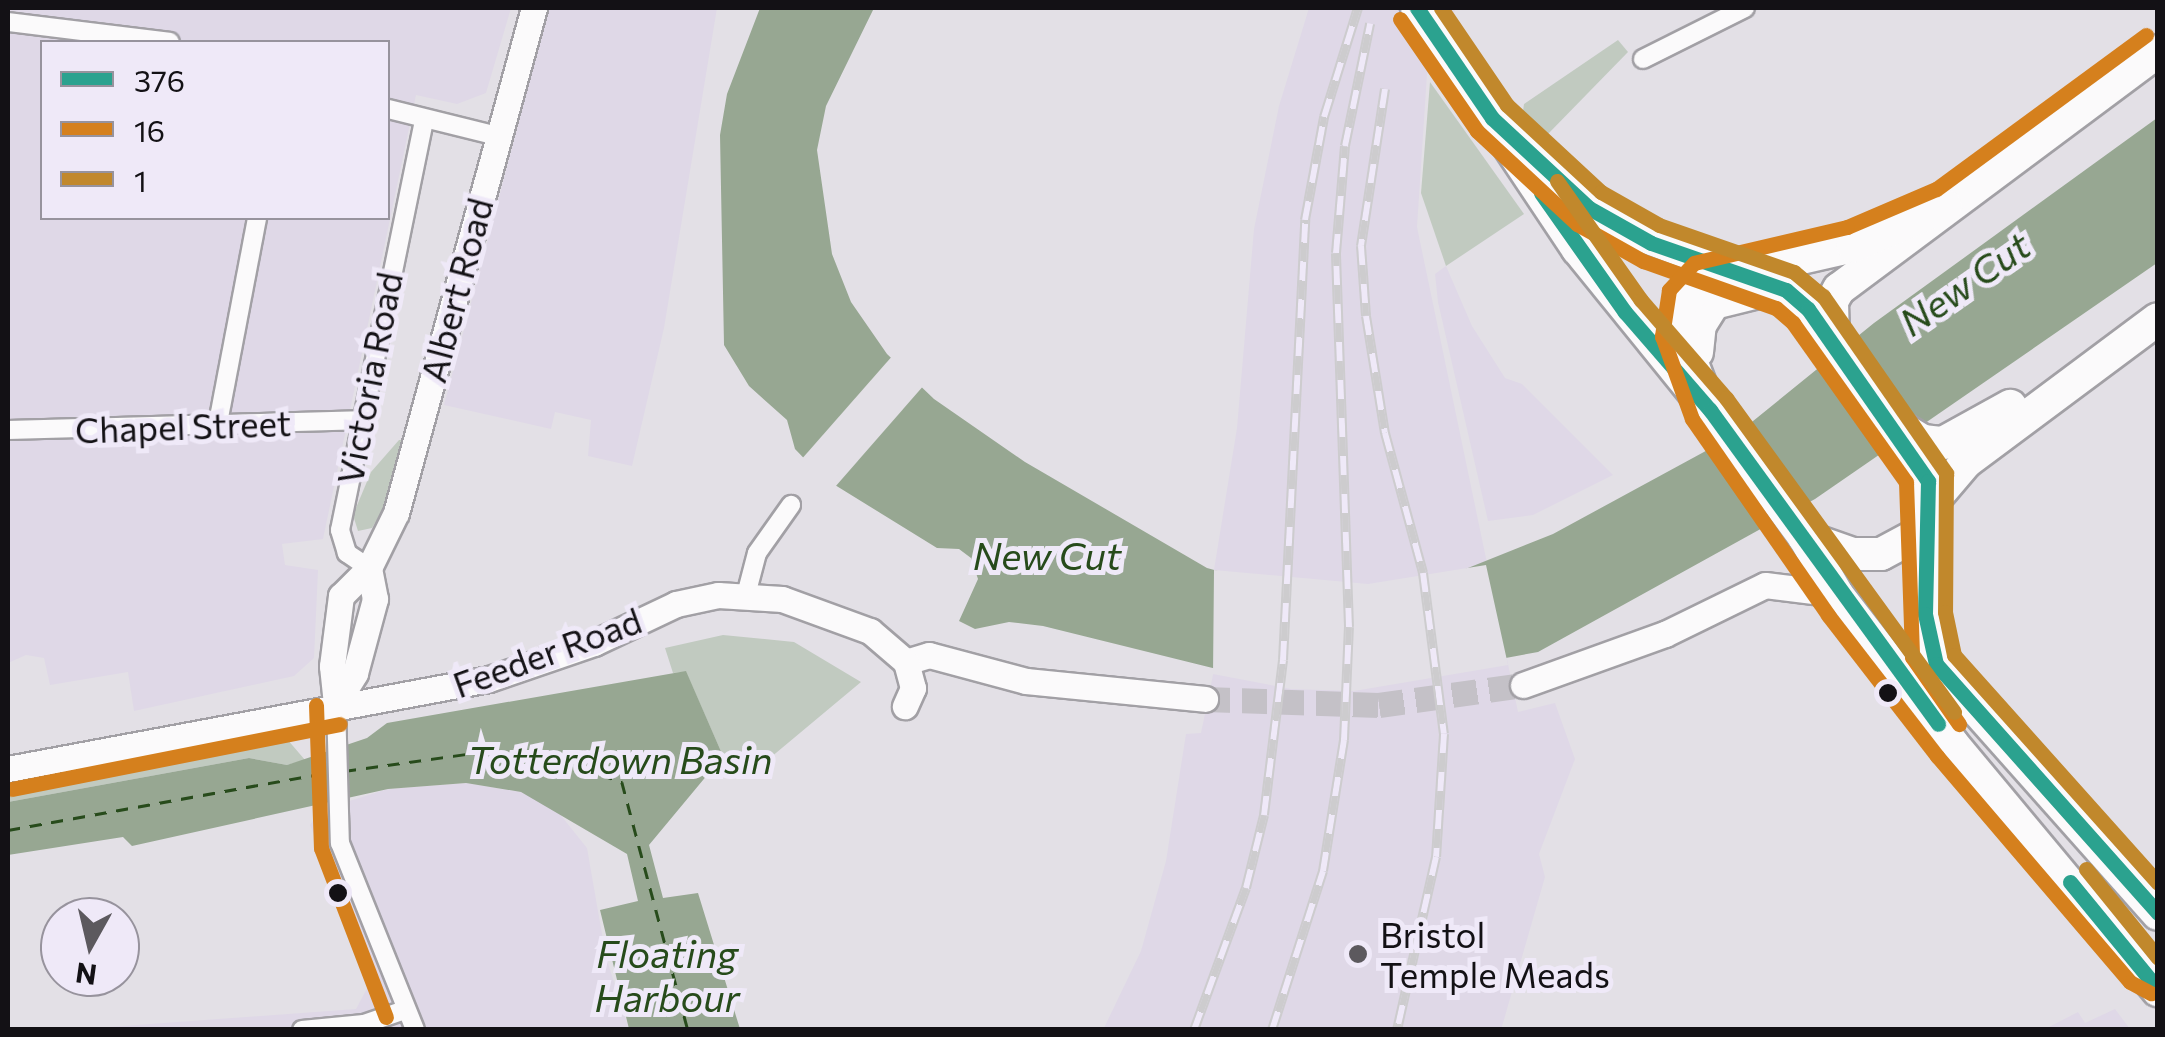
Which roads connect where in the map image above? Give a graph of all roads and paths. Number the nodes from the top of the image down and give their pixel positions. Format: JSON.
{"nodes":[{"id":1,"x":534,"y":8,"type":"edge"},
{"id":2,"x":1417,"y":8,"type":"edge"},
{"id":3,"x":1745,"y":8,"type":"edge"},
{"id":4,"x":8,"y":22,"type":"edge"},
{"id":5,"x":154,"y":40,"type":"edge"},
{"id":6,"x":2158,"y":51,"type":"edge"},
{"id":7,"x":1643,"y":59,"type":"dead end"},
{"id":8,"x":1485,"y":109,"type":"junction"},
{"id":9,"x":390,"y":110,"type":"edge"},
{"id":10,"x":424,"y":119,"type":"junction"},
{"id":11,"x":498,"y":136,"type":"junction"},
{"id":12,"x":1946,"y":206,"type":"junction"},
{"id":13,"x":258,"y":220,"type":"edge"},
{"id":14,"x":1732,"y":269,"type":"junction"},
{"id":15,"x":1786,"y":290,"type":"junction"},
{"id":16,"x":2158,"y":319,"type":"edge"},
{"id":17,"x":1829,"y":331,"type":"junction"},
{"id":18,"x":2084,"y":369,"type":"junction"},
{"id":19,"x":1698,"y":372,"type":"junction"},
{"id":20,"x":1712,"y":412,"type":"junction"},
{"id":21,"x":359,"y":420,"type":"junction"},
{"id":22,"x":217,"y":428,"type":"junction"},
{"id":23,"x":8,"y":430,"type":"edge"},
{"id":24,"x":1929,"y":448,"type":"junction"},
{"id":25,"x":791,"y":505,"type":"dead end"},
{"id":26,"x":1930,"y":510,"type":"junction"},
{"id":27,"x":1799,"y":530,"type":"junction"},
{"id":28,"x":369,"y":568,"type":"junction"},
{"id":29,"x":1838,"y":594,"type":"junction"},
{"id":30,"x":746,"y":595,"type":"junction"},
{"id":31,"x":906,"y":662,"type":"junction"},
{"id":32,"x":1523,"y":685,"type":"tunnel mouth"},
{"id":33,"x":1204,"y":698,"type":"tunnel mouth"},
{"id":34,"x":336,"y":704,"type":"junction"},
{"id":35,"x":905,"y":706,"type":"dead end"},
{"id":36,"x":8,"y":769,"type":"edge"},
{"id":37,"x":2158,"y":914,"type":"edge"},
{"id":38,"x":2151,"y":979,"type":"edge"},
{"id":39,"x":405,"y":1010,"type":"junction"},
{"id":40,"x":302,"y":1030,"type":"edge"},
{"id":41,"x":415,"y":1030,"type":"edge"}],
"edges":[{"from":1,"to":11,"type":"street","name":"Albert Road"},
{"from":2,"to":8,"type":"highway"},
{"from":3,"to":7,"type":"street"},
{"from":4,"to":5,"type":"street"},
{"from":6,"to":12,"type":"highway"},
{"from":8,"to":14,"type":"highway"},
{"from":8,"to":20,"type":"highway"},
{"from":9,"to":10,"type":"street"},
{"from":10,"to":11,"type":"street"},
{"from":10,"to":21,"type":"street","name":"Victoria Road"},
{"from":11,"to":28,"type":"street","name":"Albert Road"},
{"from":12,"to":14,"type":"highway"},
{"from":12,"to":17,"type":"highway"},
{"from":13,"to":22,"type":"street"},
{"from":14,"to":15,"type":"highway"},
{"from":14,"to":19,"type":"highway"},
{"from":15,"to":17,"type":"highway"},
{"from":15,"to":19,"type":"highway"},
{"from":16,"to":18,"type":"highway"},
{"from":17,"to":24,"type":"highway"},
{"from":18,"to":24,"type":"highway"},
{"from":18,"to":26,"type":"highway"},
{"from":19,"to":20,"type":"highway"},
{"from":20,"to":27,"type":"highway"},
{"from":21,"to":22,"type":"street","name":"Chapel Street"},
{"from":21,"to":28,"type":"street","name":"Victoria Road"},
{"from":22,"to":23,"type":"street","name":"Chapel Street"},
{"from":24,"to":26,"type":"highway"},
{"from":25,"to":30,"type":"street"},
{"from":26,"to":27,"type":"highway"},
{"from":26,"to":37,"type":"highway"},
{"from":27,"to":29,"type":"highway"},
{"from":28,"to":34,"type":"street","name":"Albert Road"},
{"from":29,"to":32,"type":"street"},
{"from":29,"to":38,"type":"highway"},
{"from":30,"to":31,"type":"street","name":"Feeder Road"},
{"from":30,"to":34,"type":"street","name":"Feeder Road"},
{"from":31,"to":33,"type":"street"},
{"from":31,"to":35,"type":"street"},
{"from":34,"to":36,"type":"street","name":"Feeder Road"},
{"from":34,"to":39,"type":"street"},
{"from":39,"to":40,"type":"street"},
{"from":39,"to":41,"type":"street"}]}
